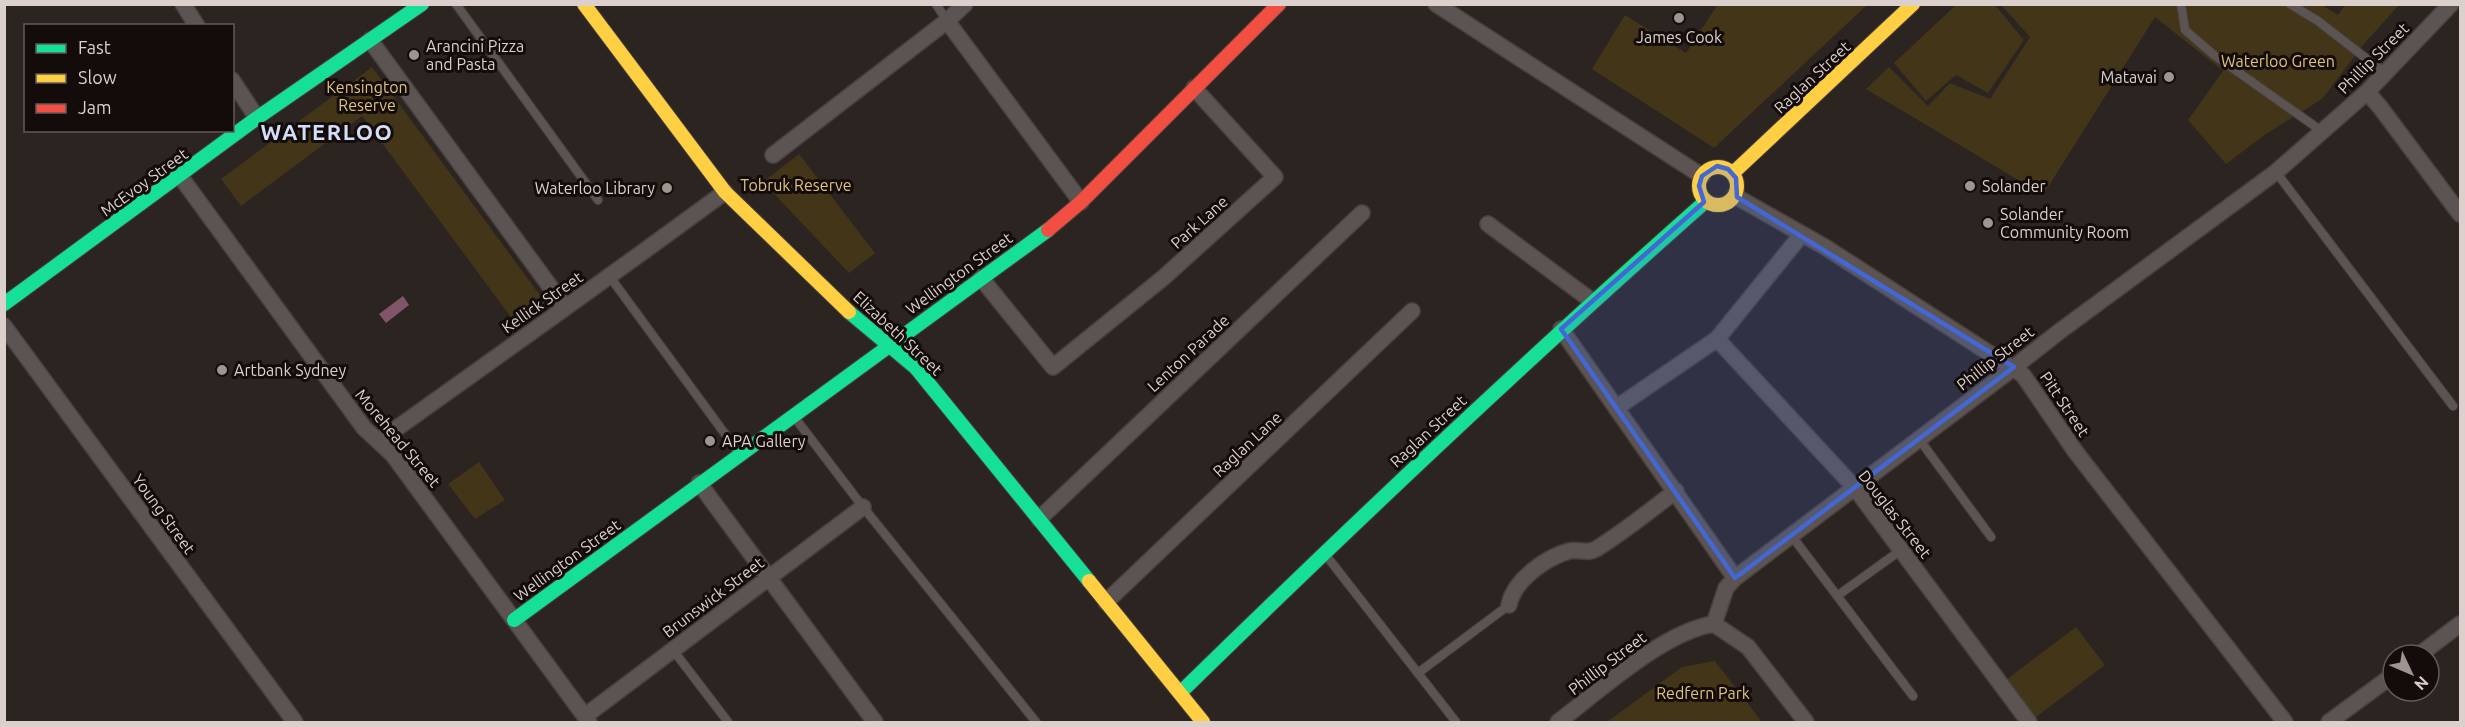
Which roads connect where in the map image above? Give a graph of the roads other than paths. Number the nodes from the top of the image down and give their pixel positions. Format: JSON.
{"nodes":[{"id":1,"x":183,"y":4,"type":"edge"},
{"id":2,"x":422,"y":4,"type":"edge"},
{"id":3,"x":456,"y":4,"type":"edge"},
{"id":4,"x":584,"y":4,"type":"edge"},
{"id":5,"x":936,"y":4,"type":"edge"},
{"id":6,"x":965,"y":4,"type":"edge"},
{"id":7,"x":1280,"y":4,"type":"edge"},
{"id":8,"x":1436,"y":4,"type":"edge"},
{"id":9,"x":1913,"y":4,"type":"edge"},
{"id":10,"x":2181,"y":4,"type":"edge"},
{"id":11,"x":2290,"y":4,"type":"edge"},
{"id":12,"x":2451,"y":4,"type":"edge"},
{"id":13,"x":947,"y":21,"type":"junction"},
{"id":14,"x":196,"y":24,"type":"edge"},
{"id":15,"x":370,"y":40,"type":"junction"},
{"id":16,"x":2385,"y":73,"type":"junction"},
{"id":17,"x":234,"y":83,"type":"edge"},
{"id":18,"x":1194,"y":88,"type":"junction"},
{"id":19,"x":2367,"y":92,"type":"junction"},
{"id":20,"x":257,"y":118,"type":"junction"},
{"id":21,"x":2323,"y":132,"type":"junction"},
{"id":22,"x":773,"y":155,"type":"dead end"},
{"id":23,"x":2276,"y":172,"type":"junction"},
{"id":24,"x":1733,"y":173,"type":"junction"},
{"id":25,"x":180,"y":176,"type":"junction"},
{"id":26,"x":1702,"y":176,"type":"junction"},
{"id":27,"x":725,"y":192,"type":"junction"},
{"id":28,"x":1735,"y":196,"type":"junction"},
{"id":29,"x":598,"y":200,"type":"dead end"},
{"id":30,"x":1706,"y":201,"type":"junction"},
{"id":31,"x":1081,"y":202,"type":"junction"},
{"id":32,"x":1362,"y":213,"type":"dead end"},
{"id":33,"x":2460,"y":214,"type":"edge"},
{"id":34,"x":1488,"y":224,"type":"dead end"},
{"id":35,"x":1802,"y":234,"type":"junction"},
{"id":36,"x":610,"y":277,"type":"junction"},
{"id":37,"x":981,"y":278,"type":"junction"},
{"id":38,"x":1592,"y":301,"type":"junction"},
{"id":39,"x":4,"y":304,"type":"edge"},
{"id":40,"x":565,"y":307,"type":"junction"},
{"id":41,"x":1412,"y":311,"type":"dead end"},
{"id":42,"x":4,"y":326,"type":"edge"},
{"id":43,"x":1561,"y":329,"type":"junction"},
{"id":44,"x":1717,"y":339,"type":"junction"},
{"id":45,"x":889,"y":344,"type":"junction"},
{"id":46,"x":2014,"y":367,"type":"junction"},
{"id":47,"x":2453,"y":406,"type":"dead end"},
{"id":48,"x":1616,"y":408,"type":"junction"},
{"id":49,"x":792,"y":414,"type":"junction"},
{"id":50,"x":1919,"y":439,"type":"junction"},
{"id":51,"x":380,"y":441,"type":"junction"},
{"id":52,"x":739,"y":453,"type":"junction"},
{"id":53,"x":699,"y":483,"type":"junction"},
{"id":54,"x":1855,"y":488,"type":"junction"},
{"id":55,"x":1676,"y":491,"type":"junction"},
{"id":56,"x":863,"y":507,"type":"junction"},
{"id":57,"x":1039,"y":519,"type":"junction"},
{"id":58,"x":1791,"y":536,"type":"junction"},
{"id":59,"x":1991,"y":537,"type":"dead end"},
{"id":60,"x":1901,"y":550,"type":"junction"},
{"id":61,"x":1324,"y":552,"type":"junction"},
{"id":62,"x":768,"y":578,"type":"junction"},
{"id":63,"x":1735,"y":578,"type":"junction"},
{"id":64,"x":1837,"y":597,"type":"junction"},
{"id":65,"x":1106,"y":602,"type":"junction"},
{"id":66,"x":1509,"y":605,"type":"joint"},
{"id":67,"x":514,"y":620,"type":"junction"},
{"id":68,"x":1714,"y":624,"type":"junction"},
{"id":69,"x":2460,"y":624,"type":"edge"},
{"id":70,"x":2435,"y":643,"type":"edge"},
{"id":71,"x":673,"y":650,"type":"junction"},
{"id":72,"x":1418,"y":673,"type":"junction"},
{"id":73,"x":2381,"y":684,"type":"edge"},
{"id":74,"x":1180,"y":693,"type":"junction"},
{"id":75,"x":1913,"y":696,"type":"dead end"},
{"id":76,"x":587,"y":719,"type":"edge"},
{"id":77,"x":295,"y":723,"type":"edge"},
{"id":78,"x":728,"y":723,"type":"edge"},
{"id":79,"x":875,"y":723,"type":"edge"},
{"id":80,"x":1036,"y":723,"type":"edge"},
{"id":81,"x":1203,"y":723,"type":"edge"},
{"id":82,"x":1456,"y":723,"type":"edge"},
{"id":83,"x":1558,"y":723,"type":"edge"},
{"id":84,"x":1806,"y":723,"type":"edge"},
{"id":85,"x":2030,"y":723,"type":"edge"},
{"id":86,"x":2285,"y":723,"type":"edge"},
{"id":87,"x":2328,"y":723,"type":"edge"}],
"edges":[{"from":1,"to":14,"type":"street"},
{"from":2,"to":15,"type":"street","name":"McEvoy Street"},
{"from":3,"to":29,"type":"lane"},
{"from":4,"to":27,"type":"street","name":"Elizabeth Street"},
{"from":5,"to":13,"type":"lane"},
{"from":6,"to":13,"type":"street"},
{"from":7,"to":18,"type":"street","name":"Wellington Street"},
{"from":8,"to":26,"type":"street"},
{"from":9,"to":24,"type":"street","name":"Raglan Street"},
{"from":10,"to":21,"type":"lane"},
{"from":11,"to":16,"type":"lane"},
{"from":12,"to":16,"type":"street","name":"Phillip Street"},
{"from":13,"to":22,"type":"street"},
{"from":13,"to":31,"type":"street"},
{"from":15,"to":20,"type":"street","name":"McEvoy Street"},
{"from":15,"to":40,"type":"street"},
{"from":16,"to":19,"type":"street","name":"Phillip Street"},
{"from":17,"to":20,"type":"street"},
{"from":18,"to":31,"type":"street","name":"Wellington Street"},
{"from":18,"to":37,"type":"street","name":"Park Lane"},
{"from":19,"to":21,"type":"street","name":"Phillip Street"},
{"from":19,"to":33,"type":"street"},
{"from":20,"to":25,"type":"street","name":"McEvoy Street"},
{"from":21,"to":23,"type":"street","name":"Phillip Street"},
{"from":23,"to":46,"type":"street","name":"Phillip Street"},
{"from":23,"to":47,"type":"lane"},
{"from":24,"to":26,"type":"street"},
{"from":24,"to":28,"type":"street"},
{"from":25,"to":39,"type":"street","name":"McEvoy Street"},
{"from":25,"to":51,"type":"street","name":"Morehead Street"},
{"from":26,"to":30,"type":"street"},
{"from":27,"to":36,"type":"street","name":"Kellick Street"},
{"from":27,"to":45,"type":"street","name":"Elizabeth Street"},
{"from":28,"to":30,"type":"street"},
{"from":28,"to":35,"type":"street","name":"Pitt Street"},
{"from":30,"to":38,"type":"street","name":"Raglan Street"},
{"from":31,"to":37,"type":"street","name":"Wellington Street"},
{"from":32,"to":57,"type":"street","name":"Lenton Parade"},
{"from":34,"to":38,"type":"street"},
{"from":35,"to":44,"type":"street"},
{"from":35,"to":46,"type":"street","name":"Pitt Street"},
{"from":36,"to":40,"type":"street","name":"Kellick Street"},
{"from":36,"to":52,"type":"lane"},
{"from":37,"to":45,"type":"street","name":"Wellington Street"},
{"from":38,"to":43,"type":"street","name":"Raglan Street"},
{"from":40,"to":51,"type":"street","name":"Kellick Street"},
{"from":41,"to":65,"type":"street","name":"Raglan Lane"},
{"from":42,"to":77,"type":"street","name":"Young Street"},
{"from":43,"to":48,"type":"street"},
{"from":43,"to":61,"type":"street","name":"Raglan Street"},
{"from":44,"to":48,"type":"street"},
{"from":44,"to":54,"type":"street","name":"Douglas Street"},
{"from":45,"to":49,"type":"street","name":"Wellington Street"},
{"from":45,"to":57,"type":"street","name":"Elizabeth Street"},
{"from":46,"to":50,"type":"street","name":"Phillip Street"},
{"from":46,"to":86,"type":"street","name":"Pitt Street"},
{"from":48,"to":55,"type":"street"},
{"from":49,"to":52,"type":"street","name":"Wellington Street"},
{"from":49,"to":56,"type":"lane"},
{"from":50,"to":54,"type":"street","name":"Phillip Street"},
{"from":50,"to":59,"type":"lane"},
{"from":51,"to":67,"type":"street","name":"Morehead Street"},
{"from":52,"to":53,"type":"street","name":"Wellington Street"},
{"from":53,"to":62,"type":"street"},
{"from":53,"to":67,"type":"street","name":"Wellington Street"},
{"from":54,"to":58,"type":"street","name":"Phillip Street"},
{"from":54,"to":60,"type":"street","name":"Douglas Street"},
{"from":55,"to":63,"type":"street"},
{"from":55,"to":66,"type":"street"},
{"from":56,"to":62,"type":"street","name":"Brunswick Street"},
{"from":56,"to":80,"type":"lane"},
{"from":57,"to":65,"type":"street","name":"Elizabeth Street"},
{"from":58,"to":63,"type":"street","name":"Phillip Street"},
{"from":58,"to":64,"type":"lane"},
{"from":60,"to":64,"type":"lane"},
{"from":60,"to":85,"type":"street","name":"Douglas Street"},
{"from":61,"to":72,"type":"lane"},
{"from":61,"to":74,"type":"street","name":"Raglan Street"},
{"from":62,"to":71,"type":"street","name":"Brunswick Street"},
{"from":62,"to":79,"type":"street"},
{"from":63,"to":68,"type":"street","name":"Phillip Street"},
{"from":64,"to":75,"type":"lane"},
{"from":65,"to":74,"type":"street","name":"Elizabeth Street"},
{"from":66,"to":72,"type":"lane"},
{"from":67,"to":76,"type":"street","name":"Morehead Street"},
{"from":68,"to":83,"type":"street","name":"Phillip Street"},
{"from":68,"to":84,"type":"street"},
{"from":69,"to":70,"type":"street"},
{"from":71,"to":76,"type":"street","name":"Brunswick Street"},
{"from":71,"to":78,"type":"lane"},
{"from":72,"to":82,"type":"lane"},
{"from":73,"to":87,"type":"street"},
{"from":74,"to":81,"type":"street","name":"Elizabeth Street"}]}
